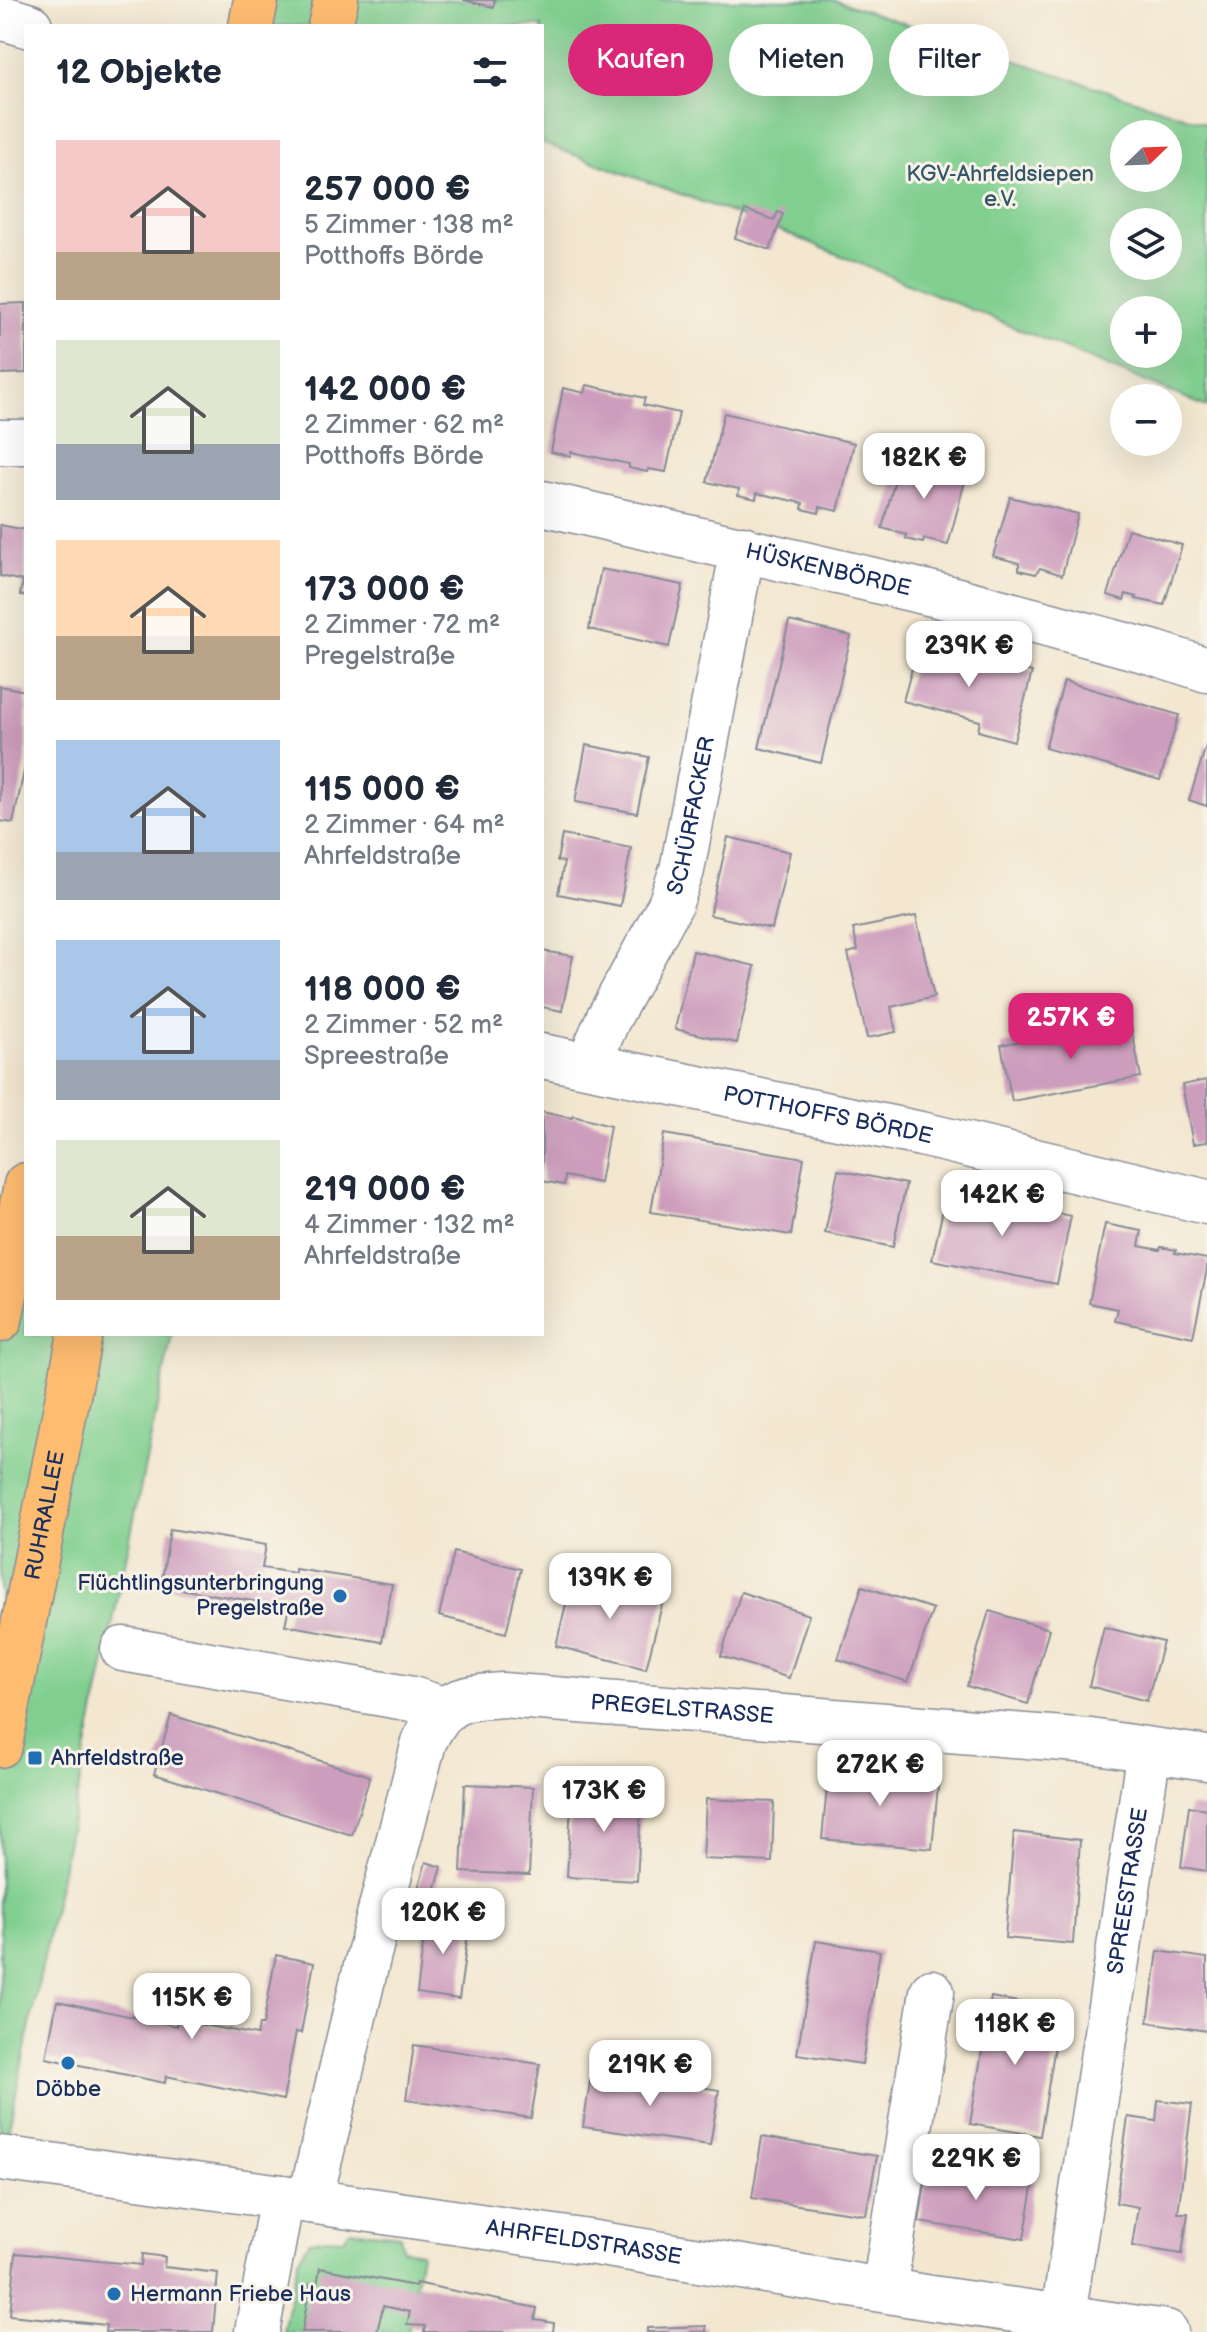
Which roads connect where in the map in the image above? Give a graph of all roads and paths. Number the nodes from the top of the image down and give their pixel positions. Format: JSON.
{"nodes":[{"id":1,"x":256,"y":0,"type":"edge"},
{"id":2,"x":336,"y":0,"type":"edge"},
{"id":3,"x":0,"y":17,"type":"edge"},
{"id":4,"x":24,"y":24,"type":"edge"},
{"id":5,"x":251,"y":24,"type":"edge"},
{"id":6,"x":330,"y":24,"type":"edge"},
{"id":7,"x":0,"y":442,"type":"edge"},
{"id":8,"x":24,"y":442,"type":"edge"},
{"id":9,"x":544,"y":503,"type":"edge"},
{"id":10,"x":743,"y":548,"type":"junction"},
{"id":11,"x":1207,"y":670,"type":"edge"},
{"id":12,"x":544,"y":1056,"type":"edge"},
{"id":13,"x":588,"y":1065,"type":"junction"},
{"id":14,"x":24,"y":1195,"type":"edge"},
{"id":15,"x":1207,"y":1202,"type":"edge"},
{"id":16,"x":0,"y":1320,"type":"edge"},
{"id":17,"x":80,"y":1336,"type":"edge"},
{"id":18,"x":123,"y":1649,"type":"dead end"},
{"id":19,"x":446,"y":1710,"type":"junction"},
{"id":20,"x":0,"y":1745,"type":"edge"},
{"id":21,"x":1149,"y":1750,"type":"junction"},
{"id":22,"x":1207,"y":1758,"type":"edge"},
{"id":23,"x":932,"y":1992,"type":"dead end"},
{"id":24,"x":0,"y":2158,"type":"edge"},
{"id":25,"x":296,"y":2199,"type":"junction"},
{"id":26,"x":884,"y":2290,"type":"junction"},
{"id":27,"x":929,"y":2315,"type":"edge"},
{"id":28,"x":1063,"y":2316,"type":"junction"},
{"id":29,"x":257,"y":2332,"type":"edge"},
{"id":30,"x":1166,"y":2332,"type":"edge"}],
"edges":[{"from":1,"to":5,"type":"main road"},
{"from":2,"to":6,"type":"main road"},
{"from":3,"to":4,"type":"street"},
{"from":7,"to":8,"type":"street"},
{"from":9,"to":10,"type":"street","name":"HÜSKENBÖRDE"},
{"from":10,"to":11,"type":"street","name":"HÜSKENBÖRDE"},
{"from":10,"to":13,"type":"street","name":"SCHÜRFACKER"},
{"from":12,"to":13,"type":"street","name":"POTTHOFFS BÖRDE"},
{"from":13,"to":15,"type":"street","name":"POTTHOFFS BÖRDE"},
{"from":14,"to":16,"type":"main road"},
{"from":17,"to":20,"type":"main road","name":"RUHRALLEE"},
{"from":18,"to":19,"type":"street"},
{"from":19,"to":21,"type":"street","name":"PREGELSTRASSE"},
{"from":19,"to":25,"type":"street"},
{"from":21,"to":22,"type":"street","name":"PREGELSTRASSE"},
{"from":21,"to":28,"type":"street","name":"SPREESTRASSE"},
{"from":23,"to":26,"type":"street"},
{"from":24,"to":25,"type":"street","name":"AHRFELDSTRASSE"},
{"from":25,"to":26,"type":"street","name":"AHRFELDSTRASSE"},
{"from":25,"to":29,"type":"street"},
{"from":26,"to":27,"type":"street","name":"AHRFELDSTRASSE"},
{"from":27,"to":28,"type":"street","name":"AHRFELDSTRASSE"},
{"from":28,"to":30,"type":"street","name":"AHRFELDSTRASSE"}]}
